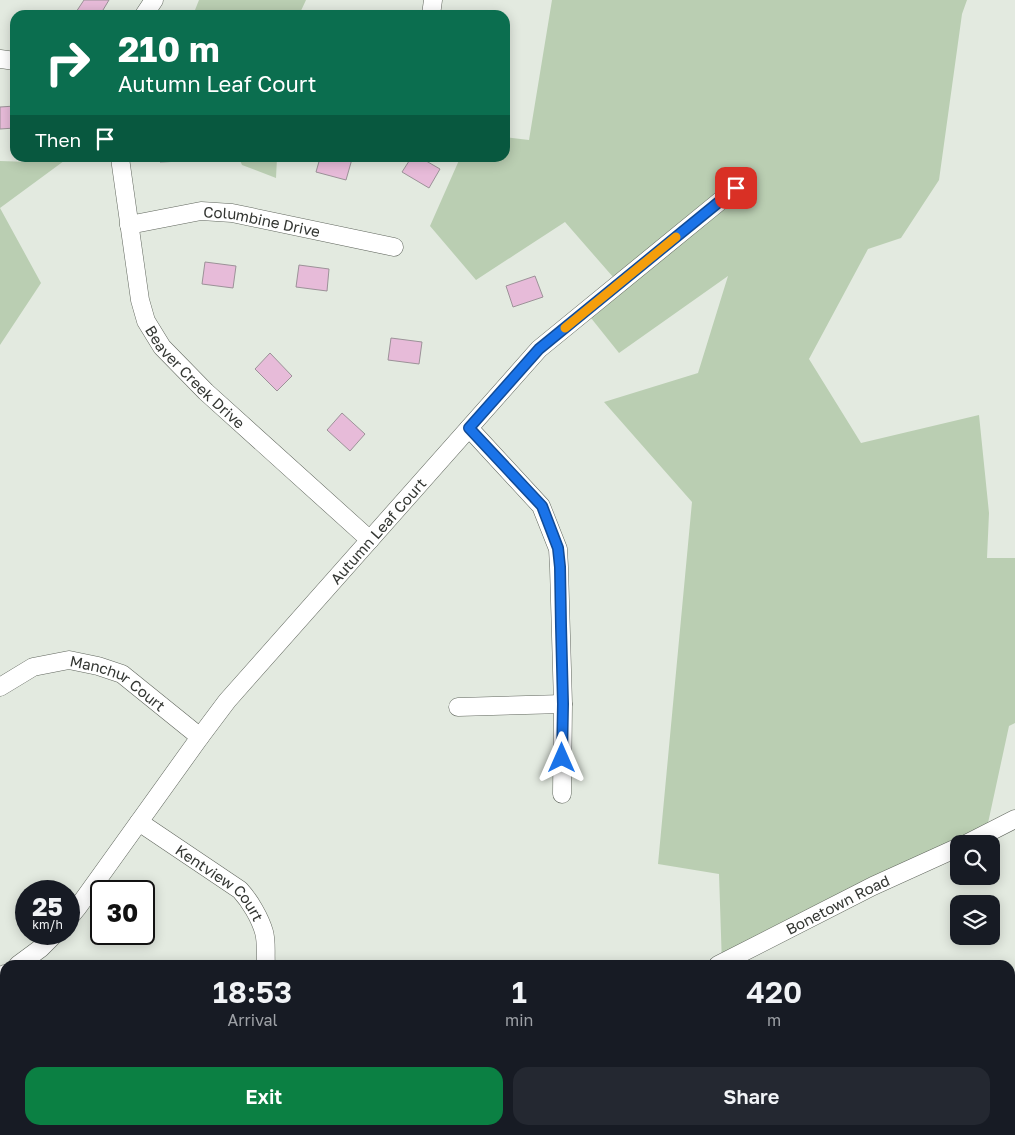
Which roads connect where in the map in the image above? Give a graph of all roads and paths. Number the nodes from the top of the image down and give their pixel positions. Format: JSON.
{"nodes":[{"id":1,"x":121,"y":162,"type":"edge"},
{"id":2,"x":736,"y":188,"type":"dead end"},
{"id":3,"x":129,"y":225,"type":"junction"},
{"id":4,"x":394,"y":247,"type":"dead end"},
{"id":5,"x":469,"y":428,"type":"junction"},
{"id":6,"x":370,"y":540,"type":"junction"},
{"id":7,"x":0,"y":687,"type":"edge"},
{"id":8,"x":563,"y":704,"type":"junction"},
{"id":9,"x":458,"y":707,"type":"dead end"},
{"id":10,"x":200,"y":737,"type":"junction"},
{"id":11,"x":562,"y":794,"type":"dead end"},
{"id":12,"x":1015,"y":819,"type":"edge"},
{"id":13,"x":139,"y":822,"type":"junction"},
{"id":14,"x":984,"y":835,"type":"edge"},
{"id":15,"x":950,"y":851,"type":"edge"},
{"id":16,"x":80,"y":904,"type":"edge"},
{"id":17,"x":44,"y":945,"type":"edge"},
{"id":18,"x":25,"y":960,"type":"edge"},
{"id":19,"x":266,"y":960,"type":"edge"},
{"id":20,"x":728,"y":960,"type":"edge"}],
"edges":[{"from":1,"to":3,"type":"street","name":"Beaver Creek Drive"},
{"from":2,"to":5,"type":"street","name":"Autumn Leaf Court"},
{"from":3,"to":4,"type":"street","name":"Columbine Drive"},
{"from":3,"to":6,"type":"street","name":"Beaver Creek Drive"},
{"from":5,"to":6,"type":"street","name":"Autumn Leaf Court"},
{"from":5,"to":8,"type":"street"},
{"from":6,"to":10,"type":"street","name":"Autumn Leaf Court"},
{"from":7,"to":10,"type":"street","name":"Manchur Court"},
{"from":8,"to":9,"type":"street"},
{"from":8,"to":11,"type":"street"},
{"from":10,"to":13,"type":"street","name":"Autumn Leaf Court"},
{"from":12,"to":14,"type":"street"},
{"from":13,"to":16,"type":"street","name":"Autumn Leaf Court"},
{"from":13,"to":19,"type":"street","name":"Kentview Court"},
{"from":15,"to":20,"type":"street","name":"Bonetown Road"},
{"from":17,"to":18,"type":"street"}]}
